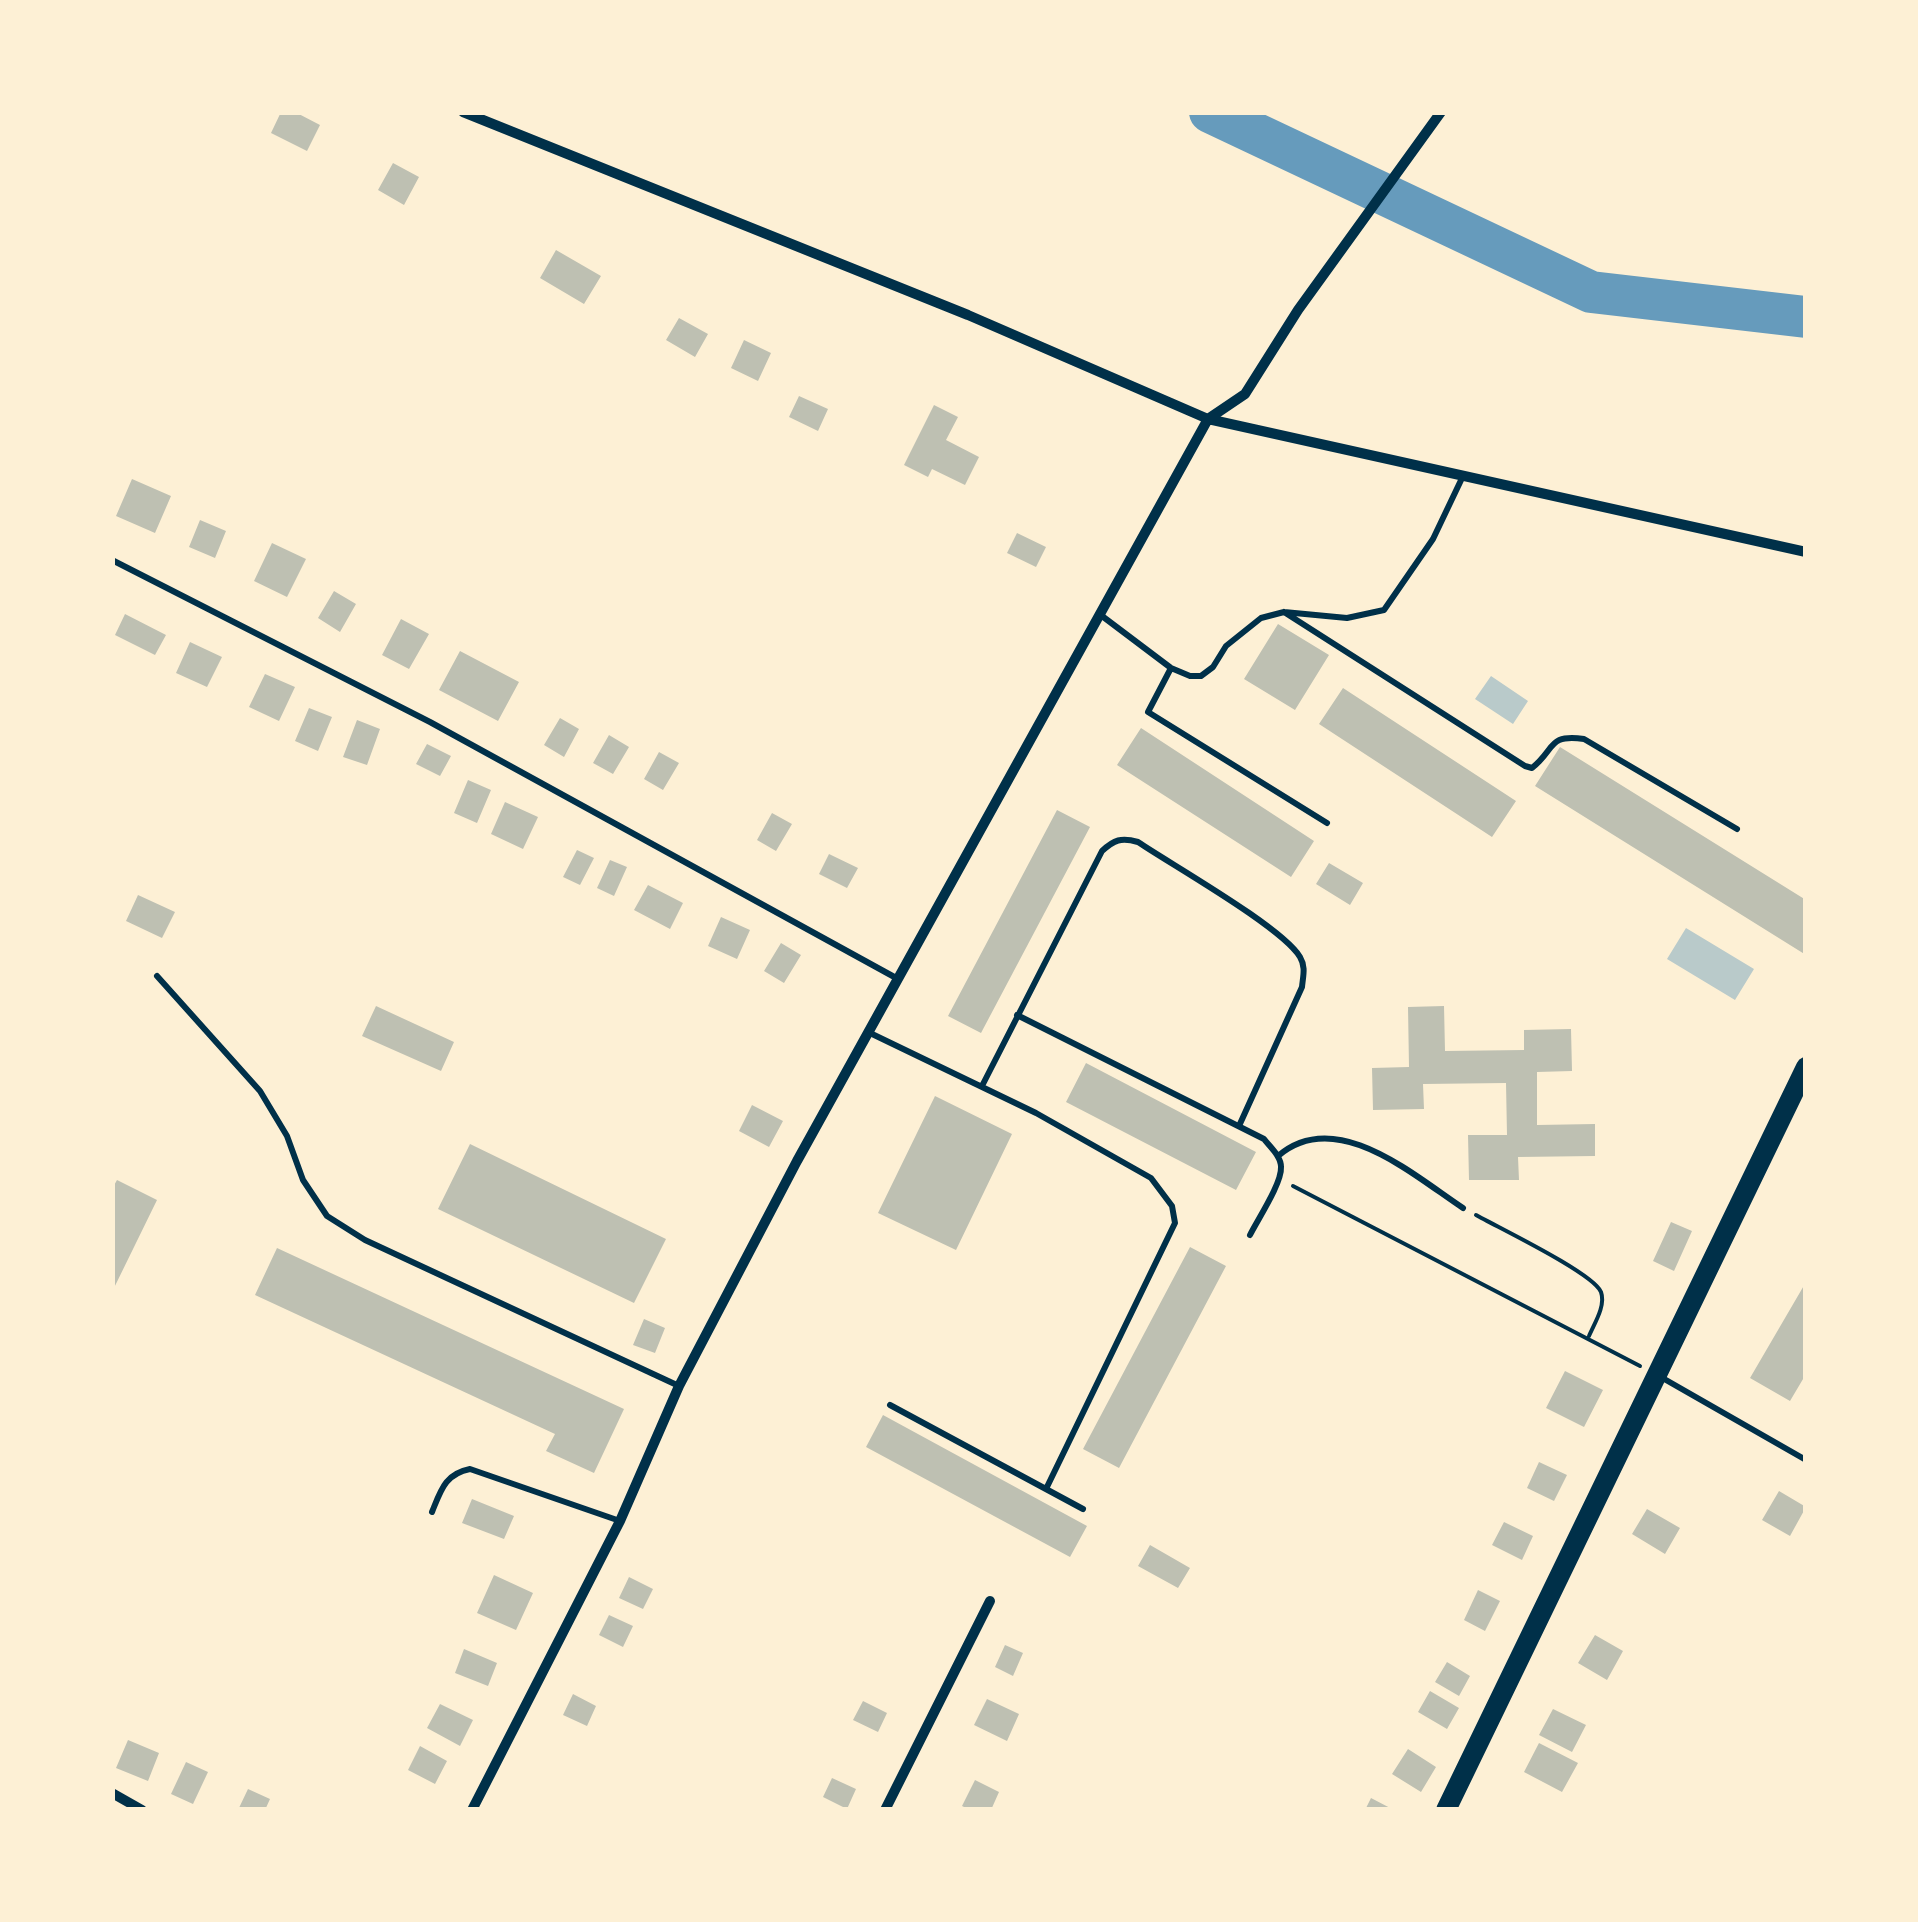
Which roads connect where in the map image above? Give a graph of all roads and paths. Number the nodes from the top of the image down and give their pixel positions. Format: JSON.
{"nodes":[{"id":1,"x":463,"y":112,"type":"edge"},
{"id":2,"x":1441,"y":112,"type":"edge"},
{"id":3,"x":1208,"y":420,"type":"junction"},
{"id":4,"x":1464,"y":474,"type":"junction"},
{"id":5,"x":1806,"y":552,"type":"edge"},
{"id":6,"x":112,"y":560,"type":"edge"},
{"id":7,"x":1284,"y":612,"type":"junction"},
{"id":8,"x":1102,"y":616,"type":"junction"},
{"id":9,"x":1171,"y":668,"type":"junction"},
{"id":10,"x":1327,"y":823,"type":"dead end"},
{"id":11,"x":1737,"y":829,"type":"dead end"},
{"id":12,"x":157,"y":976,"type":"dead end"},
{"id":13,"x":898,"y":979,"type":"junction"},
{"id":14,"x":1017,"y":1015,"type":"junction"},
{"id":15,"x":870,"y":1033,"type":"junction"},
{"id":16,"x":1806,"y":1067,"type":"edge"},
{"id":17,"x":982,"y":1086,"type":"junction"},
{"id":18,"x":1239,"y":1126,"type":"junction"},
{"id":19,"x":1278,"y":1156,"type":"junction"},
{"id":20,"x":1278,"y":1178,"type":"junction"},
{"id":21,"x":1463,"y":1208,"type":"joint"},
{"id":22,"x":1250,"y":1235,"type":"dead end"},
{"id":23,"x":1588,"y":1338,"type":"junction"},
{"id":24,"x":1657,"y":1375,"type":"junction"},
{"id":25,"x":679,"y":1386,"type":"junction"},
{"id":26,"x":890,"y":1405,"type":"dead end"},
{"id":27,"x":1806,"y":1460,"type":"edge"},
{"id":28,"x":1046,"y":1489,"type":"junction"},
{"id":29,"x":1083,"y":1509,"type":"dead end"},
{"id":30,"x":432,"y":1512,"type":"dead end"},
{"id":31,"x":620,"y":1520,"type":"junction"},
{"id":32,"x":990,"y":1601,"type":"dead end"},
{"id":33,"x":112,"y":1793,"type":"edge"},
{"id":34,"x":142,"y":1810,"type":"edge"},
{"id":35,"x":472,"y":1810,"type":"edge"},
{"id":36,"x":885,"y":1810,"type":"edge"},
{"id":37,"x":1446,"y":1810,"type":"edge"}],
"edges":[{"from":1,"to":3,"type":"street"},
{"from":2,"to":3,"type":"street"},
{"from":3,"to":4,"type":"street"},
{"from":3,"to":8,"type":"street"},
{"from":4,"to":5,"type":"street"},
{"from":4,"to":7,"type":"lane"},
{"from":6,"to":13,"type":"lane"},
{"from":7,"to":9,"type":"lane"},
{"from":7,"to":11,"type":"lane"},
{"from":8,"to":9,"type":"lane"},
{"from":8,"to":13,"type":"street"},
{"from":9,"to":10,"type":"lane"},
{"from":12,"to":25,"type":"lane"},
{"from":13,"to":15,"type":"street"},
{"from":14,"to":17,"type":"lane"},
{"from":14,"to":18,"type":"lane"},
{"from":14,"to":18,"type":"lane"},
{"from":15,"to":17,"type":"lane"},
{"from":15,"to":25,"type":"street"},
{"from":16,"to":24,"type":"main road"},
{"from":17,"to":28,"type":"lane"},
{"from":18,"to":19,"type":"lane"},
{"from":19,"to":20,"type":"lane"},
{"from":19,"to":21,"type":"lane"},
{"from":20,"to":22,"type":"lane"},
{"from":20,"to":23,"type":"path"},
{"from":21,"to":23,"type":"path"},
{"from":23,"to":24,"type":"path"},
{"from":24,"to":27,"type":"lane"},
{"from":24,"to":37,"type":"main road"},
{"from":25,"to":31,"type":"street"},
{"from":26,"to":28,"type":"lane"},
{"from":28,"to":29,"type":"lane"},
{"from":30,"to":31,"type":"lane"},
{"from":31,"to":35,"type":"street"},
{"from":32,"to":36,"type":"street"},
{"from":33,"to":34,"type":"street"}]}
